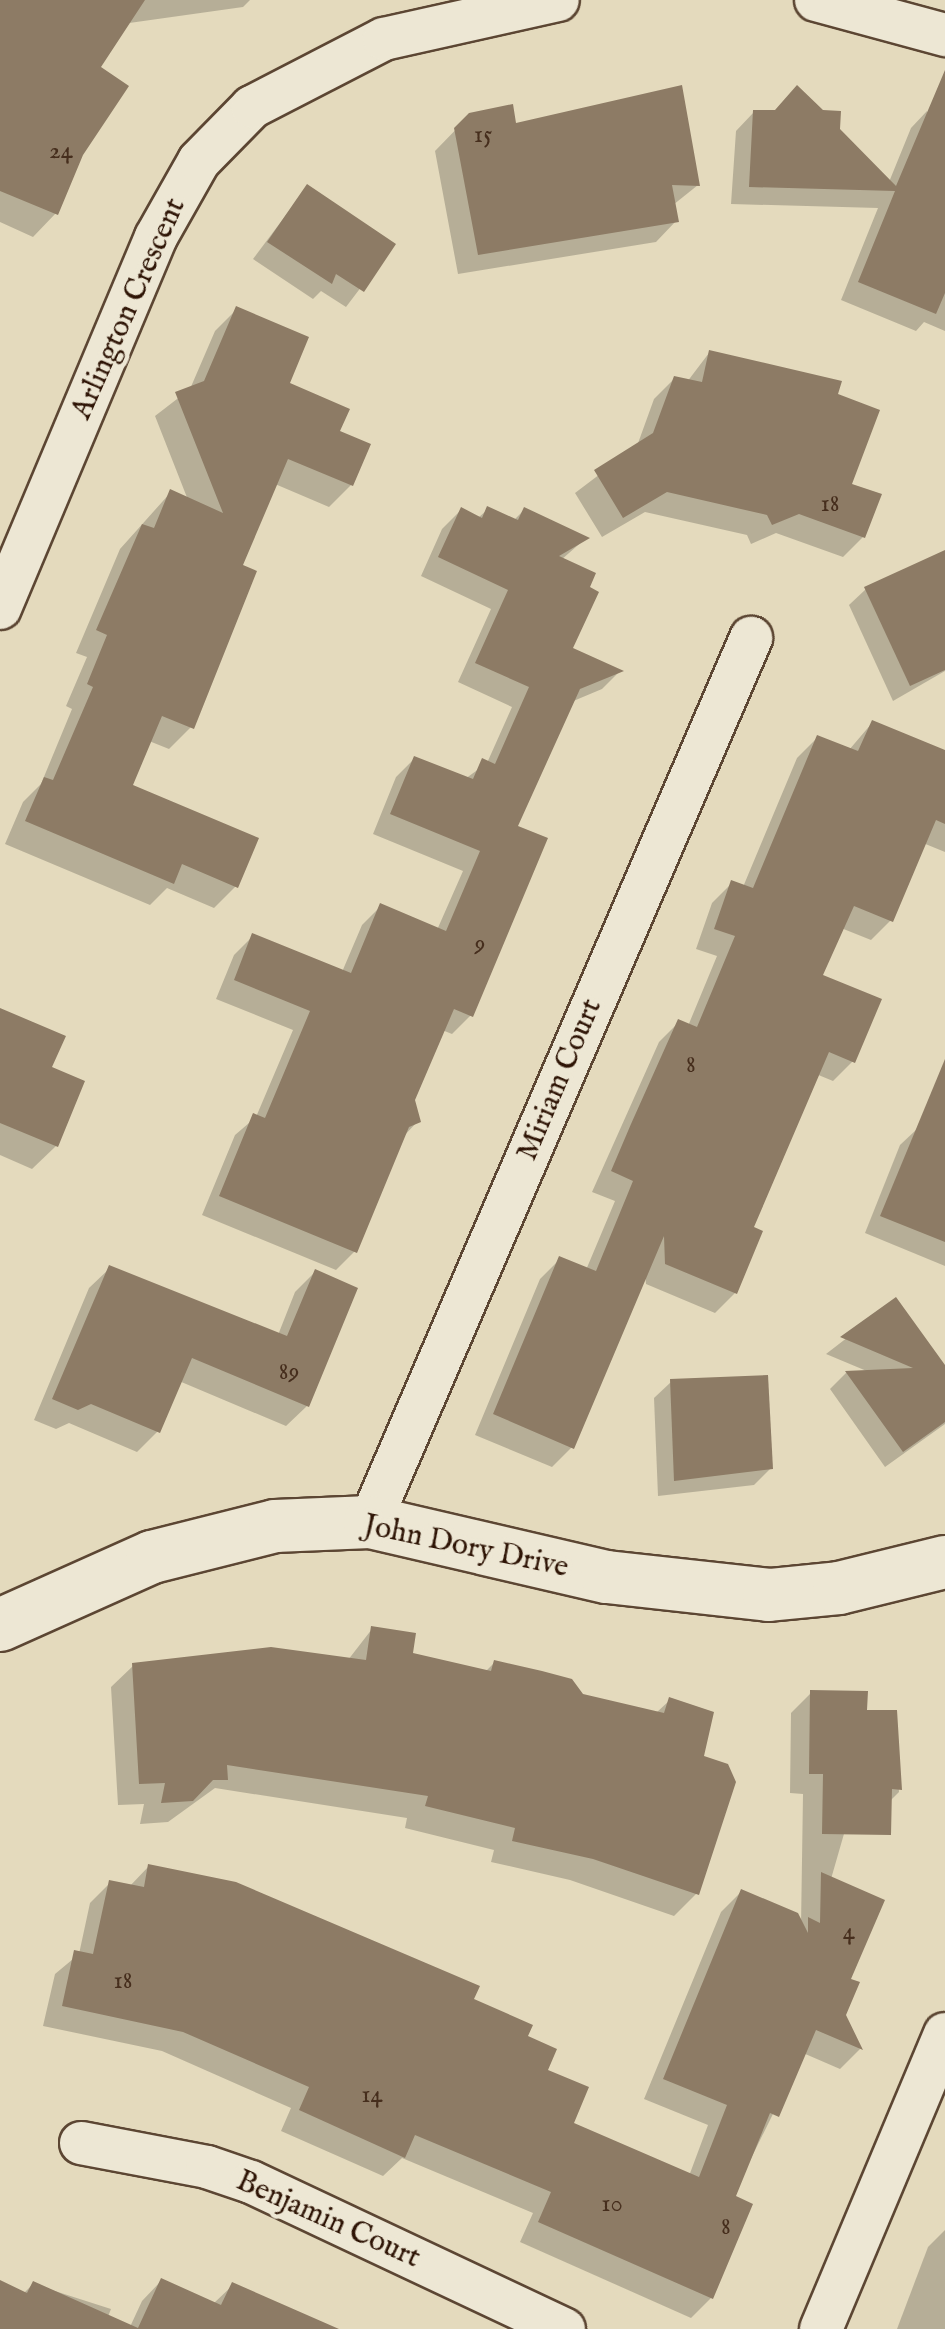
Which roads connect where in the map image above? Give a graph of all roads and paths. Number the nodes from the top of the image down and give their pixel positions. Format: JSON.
{"nodes":[{"id":1,"x":558,"y":0,"type":"edge"},
{"id":2,"x":816,"y":0,"type":"edge"},
{"id":3,"x":426,"y":13,"type":"edge"},
{"id":4,"x":945,"y":35,"type":"edge"},
{"id":5,"x":0,"y":608,"type":"edge"},
{"id":6,"x":751,"y":638,"type":"dead end"},
{"id":7,"x":370,"y":1522,"type":"junction"},
{"id":8,"x":945,"y":1562,"type":"edge"},
{"id":9,"x":0,"y":1625,"type":"edge"},
{"id":10,"x":945,"y":2034,"type":"edge"},
{"id":11,"x":81,"y":2143,"type":"dead end"},
{"id":12,"x":564,"y":2329,"type":"edge"},
{"id":13,"x":821,"y":2329,"type":"edge"}],
"edges":[{"from":1,"to":3,"type":"street","name":"Arlington Crescent"},
{"from":2,"to":4,"type":"street"},
{"from":3,"to":5,"type":"street","name":"Arlington Crescent"},
{"from":6,"to":7,"type":"street","name":"Miriam Court"},
{"from":7,"to":8,"type":"street","name":"John Dory Drive"},
{"from":7,"to":9,"type":"street","name":"John Dory Drive"},
{"from":10,"to":13,"type":"street"},
{"from":11,"to":12,"type":"street","name":"Benjamin Court"}]}
